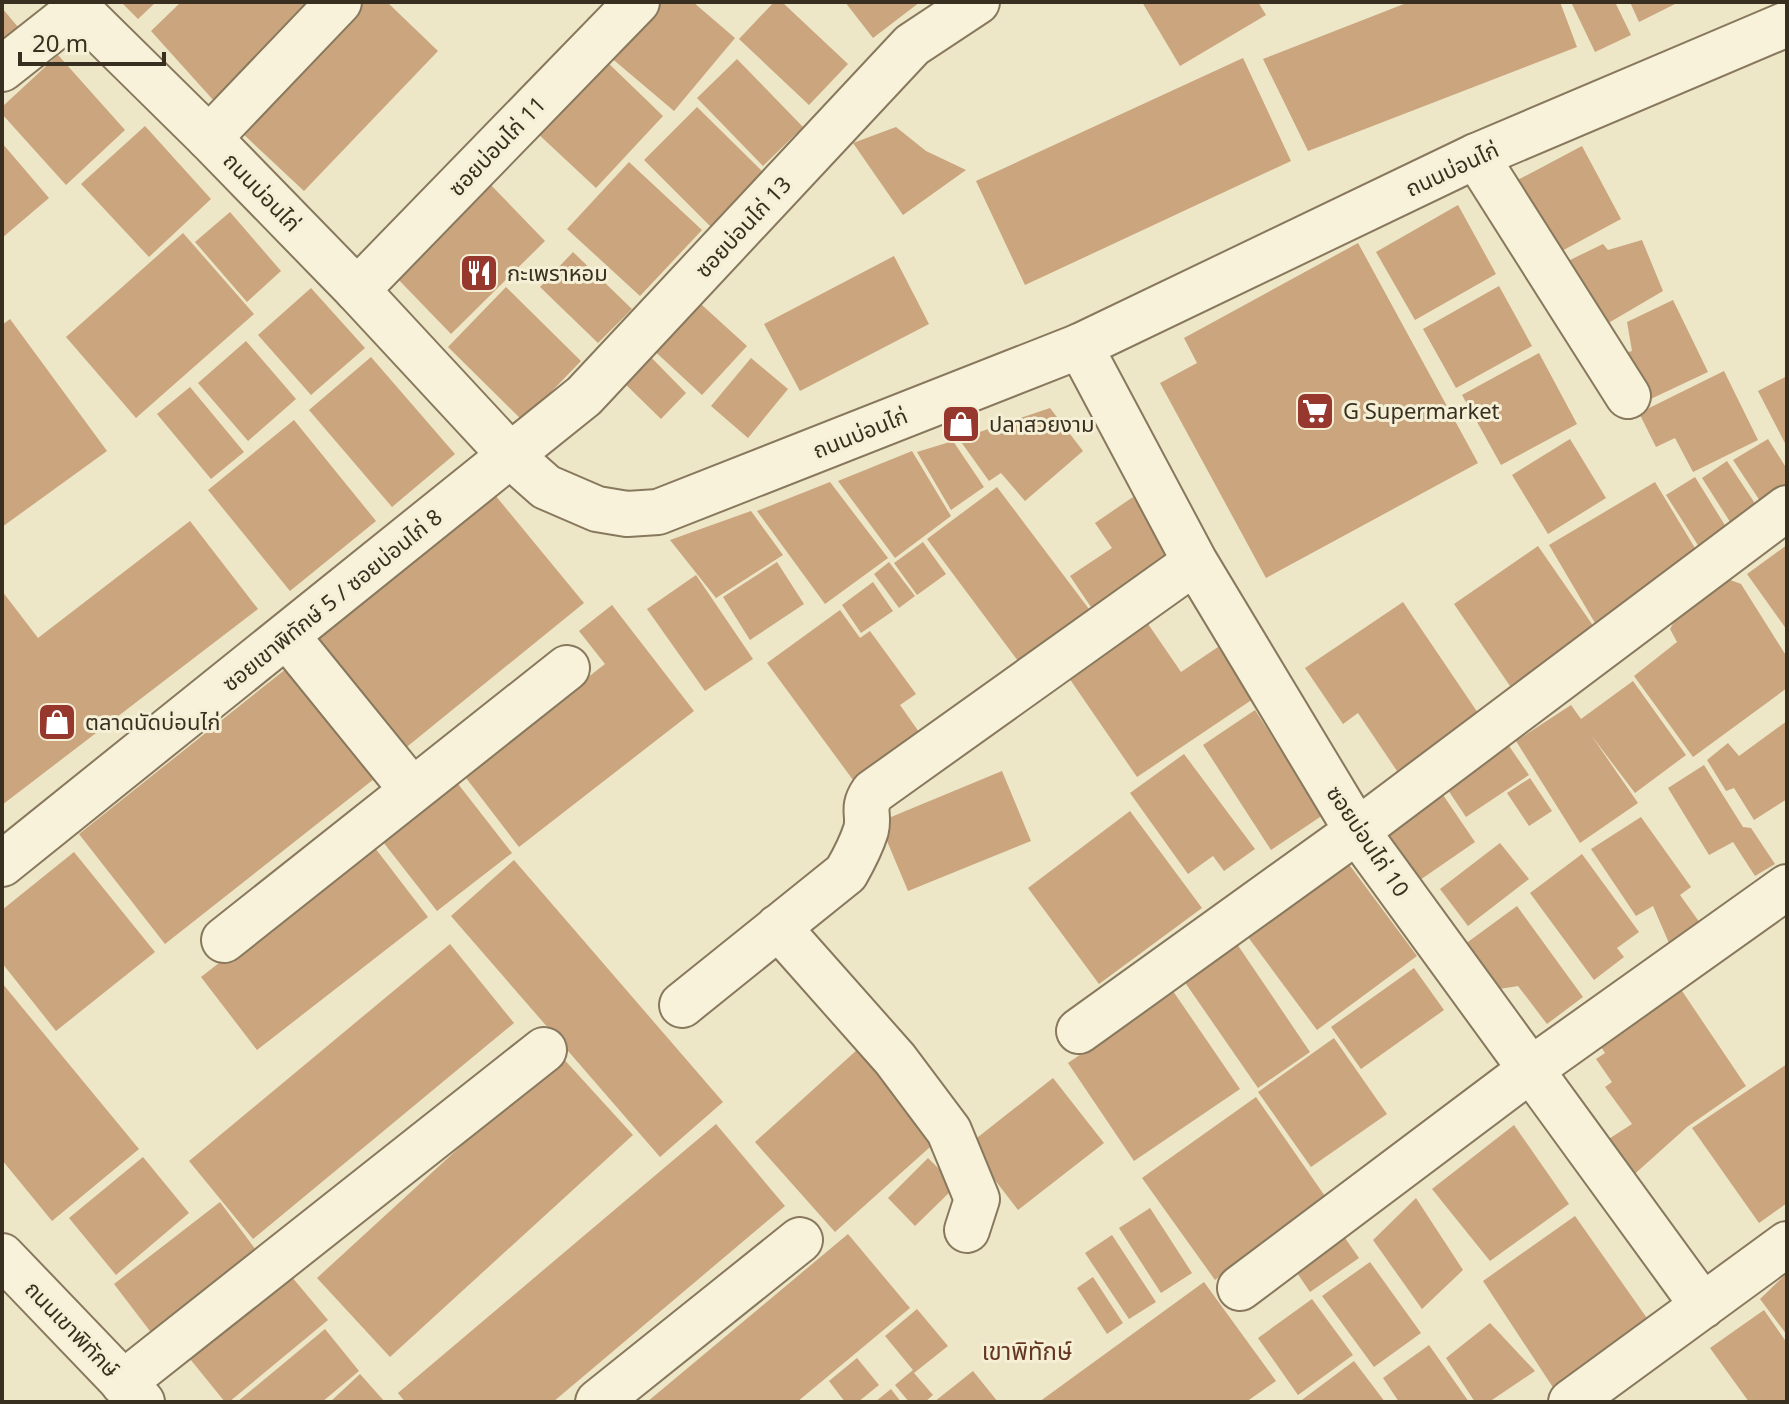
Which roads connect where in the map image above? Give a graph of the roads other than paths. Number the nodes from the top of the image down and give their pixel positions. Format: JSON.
{"nodes":[{"id":1,"x":339,"y":2,"type":"edge"},
{"id":2,"x":637,"y":2,"type":"edge"},
{"id":3,"x":977,"y":2,"type":"edge"},
{"id":4,"x":75,"y":6,"type":"edge"},
{"id":5,"x":1786,"y":27,"type":"edge"},
{"id":6,"x":2,"y":69,"type":"edge"},
{"id":7,"x":209,"y":138,"type":"junction"},
{"id":8,"x":1476,"y":156,"type":"junction"},
{"id":9,"x":357,"y":290,"type":"junction"},
{"id":10,"x":1080,"y":346,"type":"junction"},
{"id":11,"x":1628,"y":396,"type":"dead end"},
{"id":12,"x":511,"y":456,"type":"junction"},
{"id":13,"x":1787,"y":508,"type":"edge"},
{"id":14,"x":1195,"y":562,"type":"junction"},
{"id":15,"x":287,"y":636,"type":"junction"},
{"id":16,"x":567,"y":668,"type":"dead end"},
{"id":17,"x":412,"y":790,"type":"junction"},
{"id":18,"x":1357,"y":831,"type":"junction"},
{"id":19,"x":2,"y":864,"type":"edge"},
{"id":20,"x":1787,"y":887,"type":"edge"},
{"id":21,"x":778,"y":927,"type":"junction"},
{"id":22,"x":224,"y":940,"type":"dead end"},
{"id":23,"x":682,"y":1005,"type":"dead end"},
{"id":24,"x":1079,"y":1031,"type":"dead end"},
{"id":25,"x":544,"y":1050,"type":"dead end"},
{"id":26,"x":1530,"y":1070,"type":"junction"},
{"id":27,"x":967,"y":1230,"type":"dead end"},
{"id":28,"x":800,"y":1240,"type":"dead end"},
{"id":29,"x":1787,"y":1244,"type":"edge"},
{"id":30,"x":2,"y":1256,"type":"edge"},
{"id":31,"x":1240,"y":1288,"type":"dead end"},
{"id":32,"x":1703,"y":1306,"type":"junction"},
{"id":33,"x":133,"y":1393,"type":"edge"},
{"id":34,"x":598,"y":1402,"type":"edge"},
{"id":35,"x":1571,"y":1402,"type":"edge"}],
"edges":[{"from":1,"to":7,"type":"street"},
{"from":2,"to":9,"type":"street","name":"ซอยบ่อนไก่ 11"},
{"from":3,"to":12,"type":"street","name":"ซอยบ่อนไก่ 13"},
{"from":4,"to":6,"type":"street"},
{"from":4,"to":7,"type":"street","name":"ถนนบ่อนไก่"},
{"from":5,"to":8,"type":"street","name":"ถนนบ่อนไก่"},
{"from":7,"to":9,"type":"street","name":"ถนนบ่อนไก่"},
{"from":8,"to":10,"type":"street","name":"ถนนบ่อนไก่"},
{"from":8,"to":11,"type":"street"},
{"from":9,"to":12,"type":"street","name":"ถนนบ่อนไก่"},
{"from":10,"to":12,"type":"street","name":"ถนนบ่อนไก่"},
{"from":10,"to":14,"type":"street","name":"ซอยบ่อนไก่ 10"},
{"from":12,"to":15,"type":"street","name":"ซอยเขาพิทักษ์ 5 / ซอยบ่อนไก่ 8"},
{"from":13,"to":18,"type":"street"},
{"from":14,"to":18,"type":"street","name":"ซอยบ่อนไก่ 10"},
{"from":14,"to":21,"type":"street"},
{"from":15,"to":17,"type":"street"},
{"from":15,"to":19,"type":"street","name":"ซอยเขาพิทักษ์ 5 / ซอยบ่อนไก่ 8"},
{"from":16,"to":17,"type":"street"},
{"from":17,"to":22,"type":"street"},
{"from":18,"to":24,"type":"street"},
{"from":18,"to":26,"type":"street","name":"ซอยบ่อนไก่ 10"},
{"from":20,"to":26,"type":"street"},
{"from":21,"to":23,"type":"street"},
{"from":21,"to":27,"type":"street"},
{"from":25,"to":33,"type":"street"},
{"from":26,"to":31,"type":"street"},
{"from":26,"to":32,"type":"street","name":"ซอยบ่อนไก่ 10"},
{"from":28,"to":34,"type":"street"},
{"from":29,"to":32,"type":"street"},
{"from":30,"to":33,"type":"street","name":"ถนนเขาพิทักษ์"},
{"from":32,"to":35,"type":"street"}]}
